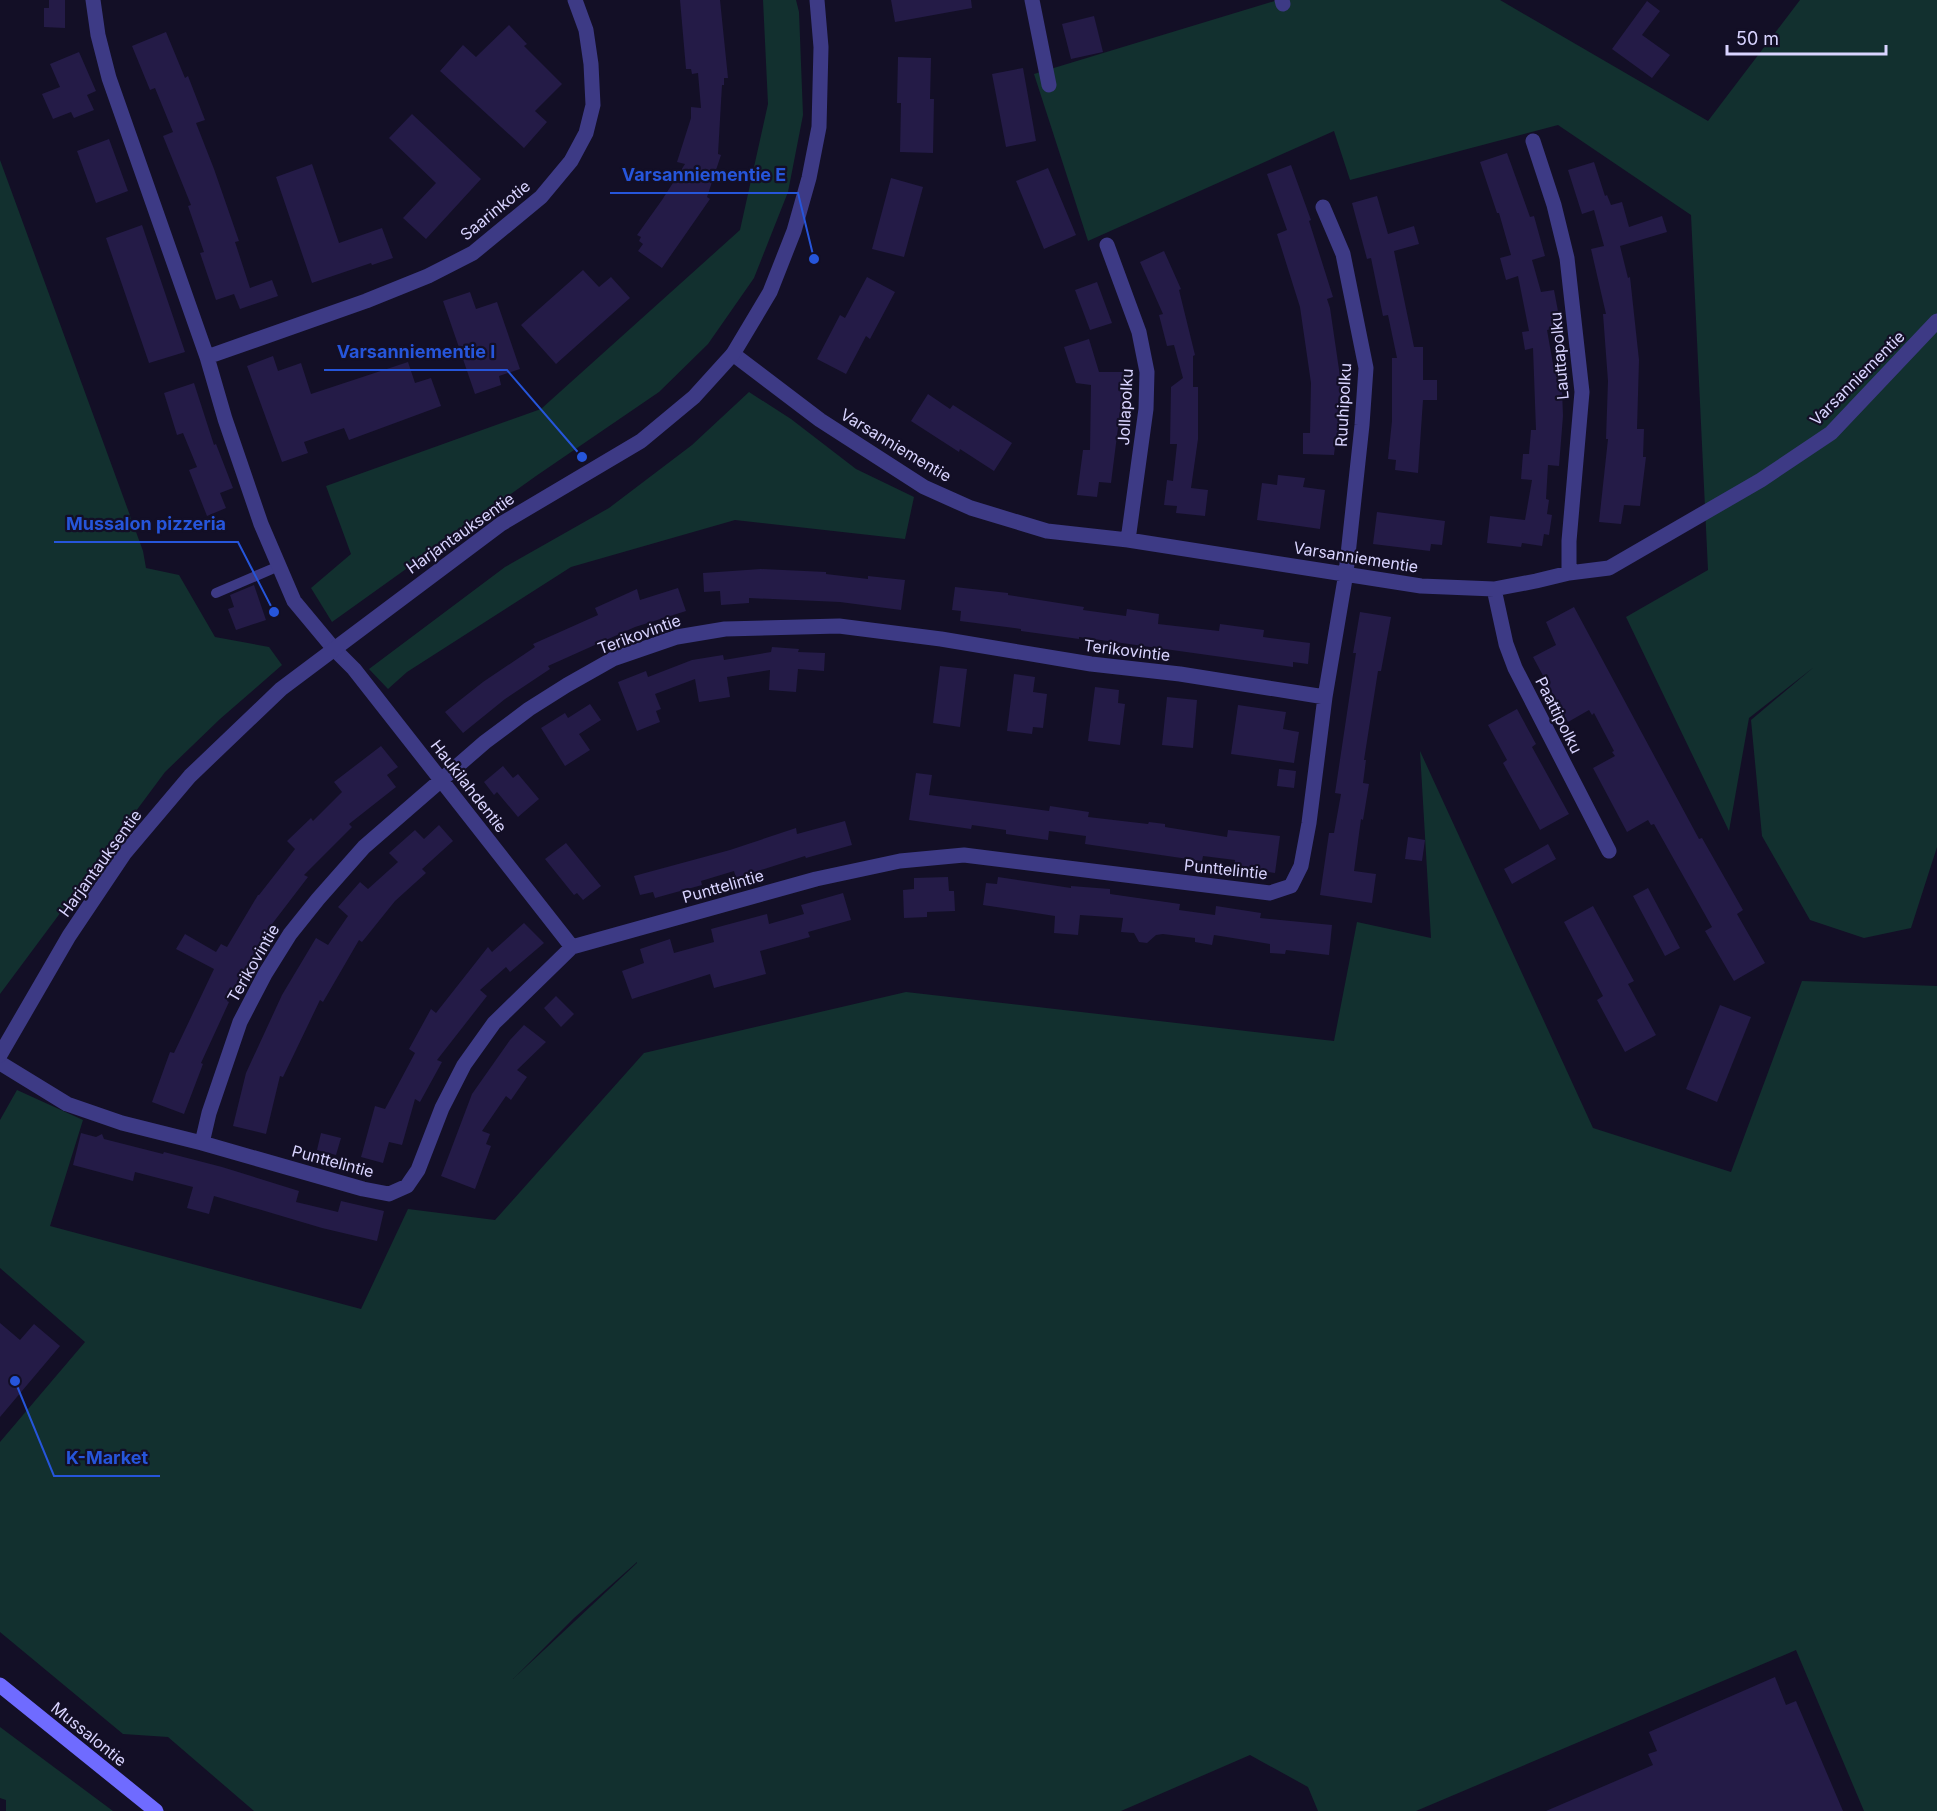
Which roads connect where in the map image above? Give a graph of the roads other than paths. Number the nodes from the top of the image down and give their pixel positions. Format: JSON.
{"nodes":[{"id":1,"x":93,"y":0,"type":"edge"},
{"id":2,"x":574,"y":0,"type":"edge"},
{"id":3,"x":817,"y":0,"type":"edge"},
{"id":4,"x":1032,"y":0,"type":"edge"},
{"id":5,"x":1049,"y":86,"type":"dead end"},
{"id":6,"x":1533,"y":141,"type":"dead end"},
{"id":7,"x":1323,"y":207,"type":"dead end"},
{"id":8,"x":1107,"y":245,"type":"dead end"},
{"id":9,"x":1937,"y":321,"type":"edge"},
{"id":10,"x":733,"y":354,"type":"junction"},
{"id":11,"x":207,"y":357,"type":"junction"},
{"id":12,"x":1128,"y":540,"type":"junction"},
{"id":13,"x":279,"y":566,"type":"junction"},
{"id":14,"x":1346,"y":573,"type":"junction"},
{"id":15,"x":1569,"y":573,"type":"junction"},
{"id":16,"x":1494,"y":589,"type":"junction"},
{"id":17,"x":216,"y":593,"type":"dead end"},
{"id":18,"x":334,"y":649,"type":"junction"},
{"id":19,"x":1325,"y":697,"type":"junction"},
{"id":20,"x":440,"y":779,"type":"junction"},
{"id":21,"x":1609,"y":851,"type":"dead end"},
{"id":22,"x":572,"y":947,"type":"junction"},
{"id":23,"x":0,"y":1055,"type":"edge"},
{"id":24,"x":0,"y":1062,"type":"edge"},
{"id":25,"x":202,"y":1143,"type":"junction"},
{"id":26,"x":0,"y":1685,"type":"edge"},
{"id":27,"x":156,"y":1811,"type":"edge"}],
"edges":[{"from":1,"to":11,"type":"street"},
{"from":2,"to":11,"type":"street","name":"Saarinkotie"},
{"from":3,"to":10,"type":"street","name":"Harjantauksentie"},
{"from":4,"to":5,"type":"street"},
{"from":6,"to":15,"type":"street","name":"Lauttapolku"},
{"from":7,"to":14,"type":"street","name":"Ruuhipolku"},
{"from":8,"to":12,"type":"street","name":"Jollapolku"},
{"from":9,"to":15,"type":"street","name":"Varsanniementie"},
{"from":10,"to":12,"type":"street","name":"Varsanniementie"},
{"from":10,"to":18,"type":"street","name":"Harjantauksentie"},
{"from":11,"to":13,"type":"street"},
{"from":12,"to":14,"type":"street","name":"Varsanniementie"},
{"from":13,"to":17,"type":"lane"},
{"from":13,"to":18,"type":"street"},
{"from":14,"to":16,"type":"street","name":"Varsanniementie"},
{"from":14,"to":19,"type":"street","name":"Punttelintie"},
{"from":15,"to":16,"type":"street","name":"Varsanniementie"},
{"from":16,"to":21,"type":"street","name":"Paattipolku"},
{"from":18,"to":20,"type":"street","name":"Haukilahdentie"},
{"from":18,"to":23,"type":"street","name":"Harjantauksentie"},
{"from":19,"to":20,"type":"street","name":"Terikovintie"},
{"from":19,"to":22,"type":"street","name":"Punttelintie"},
{"from":20,"to":22,"type":"street","name":"Haukilahdentie"},
{"from":20,"to":25,"type":"street","name":"Terikovintie"},
{"from":22,"to":25,"type":"street","name":"Punttelintie"},
{"from":24,"to":25,"type":"street","name":"Punttelintie"},
{"from":26,"to":27,"type":"main road","name":"Mussalontie"}]}
